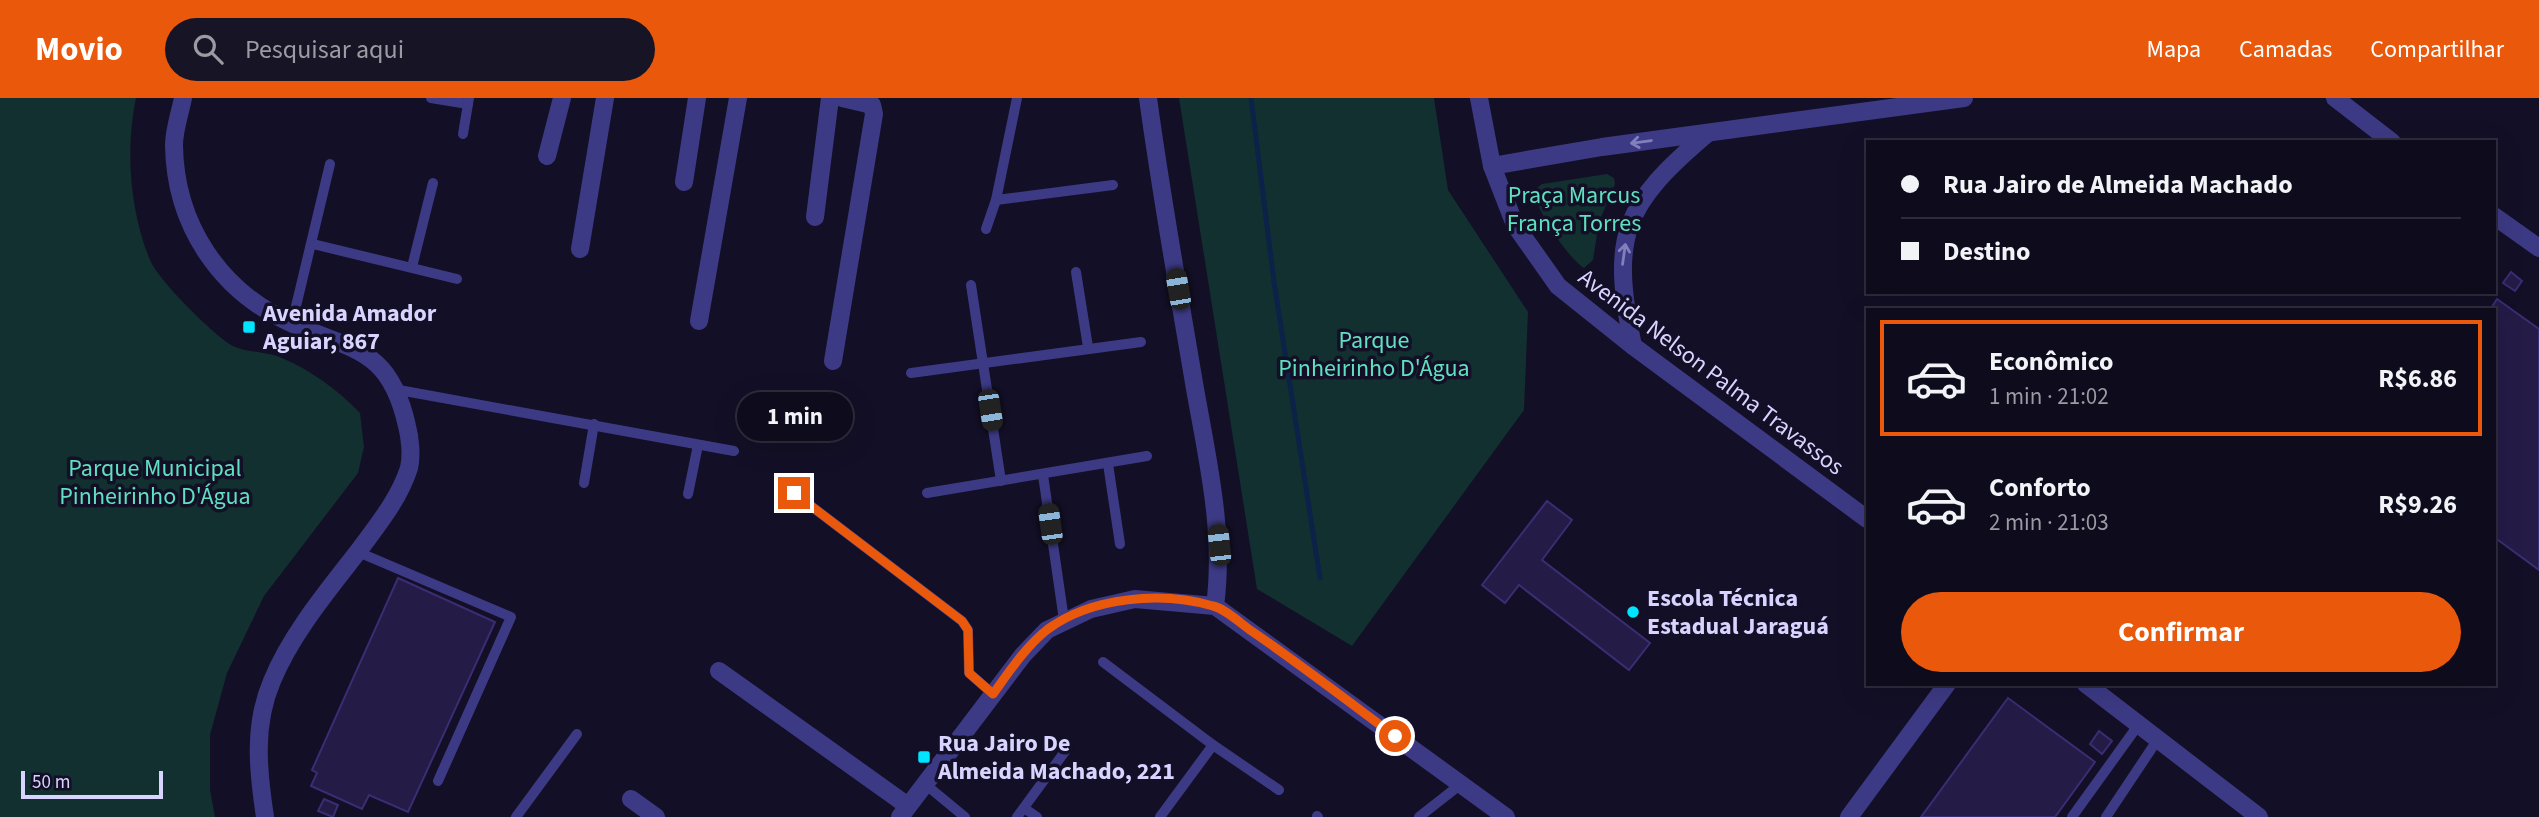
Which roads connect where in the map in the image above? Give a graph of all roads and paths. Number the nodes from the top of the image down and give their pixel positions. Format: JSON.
{"nodes":[{"id":1,"x":183,"y":98,"type":"edge"},
{"id":2,"x":430,"y":98,"type":"edge"},
{"id":3,"x":562,"y":98,"type":"edge"},
{"id":4,"x":605,"y":98,"type":"edge"},
{"id":5,"x":697,"y":98,"type":"edge"},
{"id":6,"x":738,"y":98,"type":"edge"},
{"id":7,"x":830,"y":98,"type":"edge"},
{"id":8,"x":842,"y":98,"type":"edge"},
{"id":9,"x":1017,"y":98,"type":"edge"},
{"id":10,"x":1148,"y":98,"type":"edge"},
{"id":11,"x":1479,"y":98,"type":"edge"},
{"id":12,"x":1964,"y":98,"type":"edge"},
{"id":13,"x":2335,"y":98,"type":"edge"},
{"id":14,"x":469,"y":101,"type":"edge"},
{"id":15,"x":1708,"y":133,"type":"junction"},
{"id":16,"x":463,"y":134,"type":"dead end"},
{"id":17,"x":2389,"y":140,"type":"edge"},
{"id":18,"x":547,"y":156,"type":"dead end"},
{"id":19,"x":330,"y":164,"type":"dead end"},
{"id":20,"x":1492,"y":166,"type":"junction"},
{"id":21,"x":684,"y":182,"type":"dead end"},
{"id":22,"x":433,"y":183,"type":"dead end"},
{"id":23,"x":1113,"y":185,"type":"dead end"},
{"id":24,"x":996,"y":200,"type":"junction"},
{"id":25,"x":816,"y":217,"type":"dead end"},
{"id":26,"x":2496,"y":217,"type":"edge"},
{"id":27,"x":986,"y":229,"type":"dead end"},
{"id":28,"x":313,"y":244,"type":"junction"},
{"id":29,"x":2539,"y":248,"type":"edge"},
{"id":30,"x":580,"y":249,"type":"dead end"},
{"id":31,"x":412,"y":267,"type":"junction"},
{"id":32,"x":1076,"y":272,"type":"dead end"},
{"id":33,"x":457,"y":279,"type":"dead end"},
{"id":34,"x":971,"y":285,"type":"dead end"},
{"id":35,"x":699,"y":321,"type":"dead end"},
{"id":36,"x":292,"y":323,"type":"junction"},
{"id":37,"x":1141,"y":341,"type":"dead end"},
{"id":38,"x":1633,"y":346,"type":"junction"},
{"id":39,"x":1088,"y":348,"type":"junction"},
{"id":40,"x":833,"y":361,"type":"dead end"},
{"id":41,"x":983,"y":362,"type":"junction"},
{"id":42,"x":911,"y":373,"type":"dead end"},
{"id":43,"x":399,"y":390,"type":"junction"},
{"id":44,"x":594,"y":424,"type":"junction"},
{"id":45,"x":698,"y":445,"type":"junction"},
{"id":46,"x":734,"y":451,"type":"dead end"},
{"id":47,"x":1147,"y":456,"type":"dead end"},
{"id":48,"x":1108,"y":464,"type":"junction"},
{"id":49,"x":1043,"y":475,"type":"junction"},
{"id":50,"x":1001,"y":481,"type":"junction"},
{"id":51,"x":584,"y":483,"type":"dead end"},
{"id":52,"x":794,"y":493,"type":"dead end"},
{"id":53,"x":927,"y":493,"type":"dead end"},
{"id":54,"x":688,"y":495,"type":"dead end"},
{"id":55,"x":1866,"y":518,"type":"edge"},
{"id":56,"x":1120,"y":544,"type":"dead end"},
{"id":57,"x":358,"y":552,"type":"junction"},
{"id":58,"x":1215,"y":606,"type":"junction"},
{"id":59,"x":1064,"y":620,"type":"junction"},
{"id":60,"x":1104,"y":663,"type":"dead end"},
{"id":61,"x":719,"y":671,"type":"dead end"},
{"id":62,"x":1946,"y":686,"type":"edge"},
{"id":63,"x":2089,"y":686,"type":"edge"},
{"id":64,"x":993,"y":694,"type":"junction"},
{"id":65,"x":2138,"y":724,"type":"junction"},
{"id":66,"x":576,"y":734,"type":"dead end"},
{"id":67,"x":2158,"y":739,"type":"junction"},
{"id":68,"x":1213,"y":745,"type":"junction"},
{"id":69,"x":1066,"y":750,"type":"dead end"},
{"id":70,"x":438,"y":781,"type":"dead end"},
{"id":71,"x":925,"y":784,"type":"junction"},
{"id":72,"x":1461,"y":784,"type":"junction"},
{"id":73,"x":1279,"y":790,"type":"dead end"},
{"id":74,"x":631,"y":799,"type":"dead end"},
{"id":75,"x":1024,"y":808,"type":"junction"},
{"id":76,"x":904,"y":812,"type":"edge"},
{"id":77,"x":265,"y":817,"type":"edge"},
{"id":78,"x":516,"y":817,"type":"edge"},
{"id":79,"x":656,"y":817,"type":"edge"},
{"id":80,"x":965,"y":817,"type":"edge"},
{"id":81,"x":1017,"y":817,"type":"edge"},
{"id":82,"x":1037,"y":817,"type":"edge"},
{"id":83,"x":1160,"y":817,"type":"edge"},
{"id":84,"x":1419,"y":817,"type":"edge"},
{"id":85,"x":1506,"y":817,"type":"edge"},
{"id":86,"x":1849,"y":817,"type":"edge"},
{"id":87,"x":2072,"y":817,"type":"edge"},
{"id":88,"x":2106,"y":817,"type":"edge"},
{"id":89,"x":2259,"y":817,"type":"edge"}],
"edges":[{"from":1,"to":36,"type":"street"},
{"from":2,"to":14,"type":"lane"},
{"from":3,"to":18,"type":"street"},
{"from":4,"to":30,"type":"street"},
{"from":5,"to":21,"type":"street"},
{"from":6,"to":35,"type":"street"},
{"from":7,"to":25,"type":"street"},
{"from":8,"to":40,"type":"street"},
{"from":9,"to":24,"type":"lane"},
{"from":10,"to":58,"type":"street"},
{"from":11,"to":20,"type":"street","name":"Avenida Nelson Palma Travassos"},
{"from":12,"to":15,"type":"street"},
{"from":13,"to":17,"type":"street"},
{"from":14,"to":16,"type":"lane"},
{"from":15,"to":20,"type":"street","one_way":true},
{"from":38,"to":15,"type":"street","one_way":true},
{"from":19,"to":28,"type":"lane"},
{"from":20,"to":38,"type":"street","name":"Avenida Nelson Palma Travassos"},
{"from":22,"to":31,"type":"lane"},
{"from":23,"to":24,"type":"lane"},
{"from":24,"to":27,"type":"lane"},
{"from":26,"to":29,"type":"street"},
{"from":28,"to":31,"type":"lane"},
{"from":28,"to":36,"type":"lane"},
{"from":31,"to":33,"type":"lane"},
{"from":32,"to":39,"type":"lane"},
{"from":34,"to":41,"type":"lane"},
{"from":36,"to":43,"type":"street"},
{"from":37,"to":39,"type":"lane"},
{"from":38,"to":55,"type":"street","name":"Avenida Nelson Palma Travassos"},
{"from":39,"to":41,"type":"lane"},
{"from":41,"to":42,"type":"lane"},
{"from":41,"to":50,"type":"lane"},
{"from":43,"to":44,"type":"lane"},
{"from":43,"to":57,"type":"street"},
{"from":44,"to":45,"type":"lane"},
{"from":44,"to":51,"type":"lane"},
{"from":45,"to":46,"type":"lane"},
{"from":45,"to":54,"type":"lane"},
{"from":47,"to":48,"type":"lane"},
{"from":48,"to":49,"type":"lane"},
{"from":48,"to":56,"type":"lane"},
{"from":49,"to":50,"type":"lane"},
{"from":49,"to":59,"type":"lane"},
{"from":50,"to":53,"type":"lane"},
{"from":52,"to":64,"type":"lane"},
{"from":57,"to":70,"type":"lane"},
{"from":57,"to":77,"type":"street"},
{"from":58,"to":59,"type":"street"},
{"from":58,"to":72,"type":"street"},
{"from":59,"to":64,"type":"street"},
{"from":60,"to":68,"type":"lane"},
{"from":61,"to":76,"type":"street"},
{"from":62,"to":86,"type":"street"},
{"from":63,"to":65,"type":"street"},
{"from":64,"to":71,"type":"street"},
{"from":65,"to":67,"type":"street"},
{"from":65,"to":87,"type":"lane"},
{"from":66,"to":78,"type":"lane"},
{"from":67,"to":88,"type":"lane"},
{"from":67,"to":89,"type":"street"},
{"from":68,"to":73,"type":"lane"},
{"from":68,"to":83,"type":"lane"},
{"from":69,"to":75,"type":"lane"},
{"from":71,"to":76,"type":"street"},
{"from":71,"to":80,"type":"lane"},
{"from":72,"to":84,"type":"lane"},
{"from":72,"to":85,"type":"street"},
{"from":74,"to":79,"type":"street"},
{"from":75,"to":81,"type":"lane"},
{"from":75,"to":82,"type":"lane"}]}
